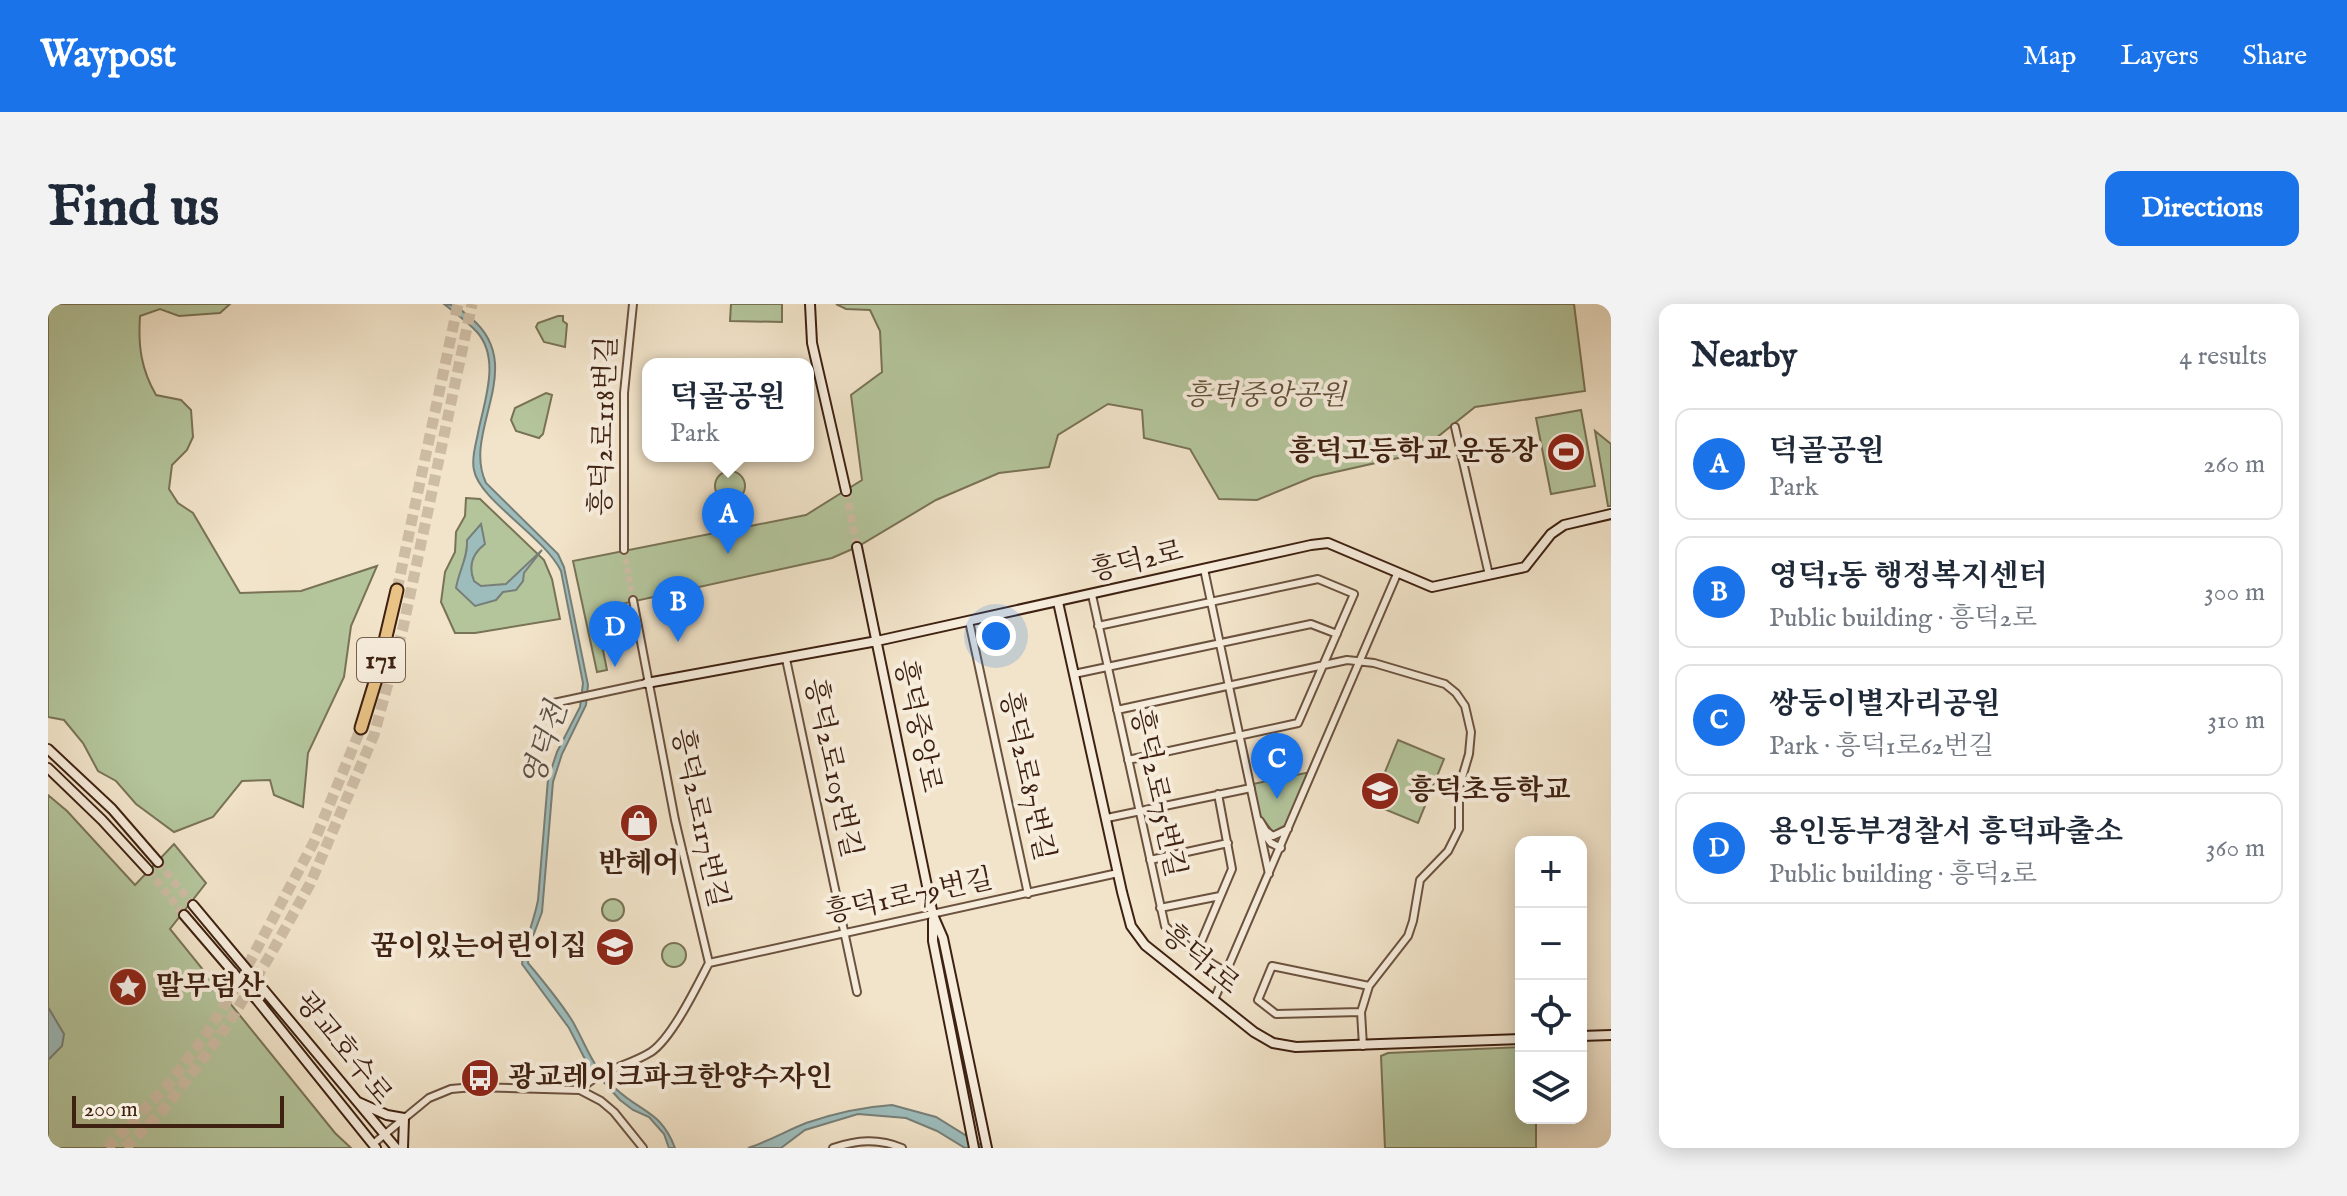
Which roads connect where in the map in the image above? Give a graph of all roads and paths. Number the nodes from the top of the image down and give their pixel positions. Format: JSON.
{"nodes":[{"id":1,"x":633,"y":304,"type":"edge"},
{"id":2,"x":810,"y":304,"type":"edge"},
{"id":3,"x":1455,"y":427,"type":"dead end"},
{"id":4,"x":846,"y":491,"type":"tunnel mouth"},
{"id":5,"x":1611,"y":514,"type":"edge"},
{"id":6,"x":857,"y":547,"type":"tunnel mouth"},
{"id":7,"x":624,"y":550,"type":"tunnel mouth"},
{"id":8,"x":1204,"y":569,"type":"junction"},
{"id":9,"x":1397,"y":574,"type":"junction"},
{"id":10,"x":1489,"y":575,"type":"junction"},
{"id":11,"x":397,"y":590,"type":"tunnel mouth"},
{"id":12,"x":1092,"y":595,"type":"junction"},
{"id":13,"x":633,"y":600,"type":"tunnel mouth"},
{"id":14,"x":1058,"y":602,"type":"junction"},
{"id":15,"x":1211,"y":602,"type":"junction"},
{"id":16,"x":969,"y":621,"type":"junction"},
{"id":17,"x":1098,"y":626,"type":"junction"},
{"id":18,"x":1337,"y":634,"type":"junction"},
{"id":19,"x":877,"y":641,"type":"junction"},
{"id":20,"x":1220,"y":643,"type":"junction"},
{"id":21,"x":786,"y":659,"type":"junction"},
{"id":22,"x":1361,"y":660,"type":"junction"},
{"id":23,"x":1322,"y":665,"type":"junction"},
{"id":24,"x":1107,"y":668,"type":"junction"},
{"id":25,"x":1074,"y":674,"type":"junction"},
{"id":26,"x":647,"y":683,"type":"junction"},
{"id":27,"x":1229,"y":686,"type":"junction"},
{"id":28,"x":549,"y":704,"type":"dead end"},
{"id":29,"x":1117,"y":710,"type":"junction"},
{"id":30,"x":361,"y":728,"type":"tunnel mouth"},
{"id":31,"x":1240,"y":736,"type":"junction"},
{"id":32,"x":48,"y":749,"type":"edge"},
{"id":33,"x":1128,"y":760,"type":"junction"},
{"id":34,"x":48,"y":768,"type":"edge"},
{"id":35,"x":1251,"y":788,"type":"junction"},
{"id":36,"x":1218,"y":794,"type":"junction"},
{"id":37,"x":1139,"y":811,"type":"junction"},
{"id":38,"x":1257,"y":814,"type":"junction"},
{"id":39,"x":1107,"y":818,"type":"junction"},
{"id":40,"x":1291,"y":826,"type":"junction"},
{"id":41,"x":1228,"y":843,"type":"junction"},
{"id":42,"x":1281,"y":848,"type":"junction"},
{"id":43,"x":1150,"y":860,"type":"junction"},
{"id":44,"x":158,"y":862,"type":"tunnel mouth"},
{"id":45,"x":148,"y":870,"type":"tunnel mouth"},
{"id":46,"x":1118,"y":873,"type":"junction"},
{"id":47,"x":1269,"y":874,"type":"junction"},
{"id":48,"x":1028,"y":894,"type":"junction"},
{"id":49,"x":1220,"y":896,"type":"junction"},
{"id":50,"x":193,"y":905,"type":"tunnel mouth"},
{"id":51,"x":1160,"y":908,"type":"junction"},
{"id":52,"x":184,"y":915,"type":"tunnel mouth"},
{"id":53,"x":933,"y":915,"type":"junction"},
{"id":54,"x":845,"y":934,"type":"junction"},
{"id":55,"x":1196,"y":954,"type":"junction"},
{"id":56,"x":709,"y":963,"type":"junction"},
{"id":57,"x":1226,"y":972,"type":"junction"},
{"id":58,"x":1369,"y":986,"type":"junction"},
{"id":59,"x":857,"y":992,"type":"dead end"},
{"id":60,"x":1214,"y":1000,"type":"junction"},
{"id":61,"x":1361,"y":1012,"type":"junction"},
{"id":62,"x":1611,"y":1035,"type":"edge"},
{"id":63,"x":1587,"y":1036,"type":"edge"},
{"id":64,"x":1515,"y":1039,"type":"edge"},
{"id":65,"x":1363,"y":1046,"type":"junction"},
{"id":66,"x":580,"y":1090,"type":"junction"},
{"id":67,"x":354,"y":1100,"type":"junction"},
{"id":68,"x":404,"y":1118,"type":"junction"},
{"id":69,"x":384,"y":1134,"type":"junction"},
{"id":70,"x":374,"y":1146,"type":"edge"},
{"id":71,"x":396,"y":1148,"type":"edge"},
{"id":72,"x":403,"y":1148,"type":"edge"},
{"id":73,"x":643,"y":1148,"type":"edge"},
{"id":74,"x":833,"y":1148,"type":"edge"},
{"id":75,"x":902,"y":1148,"type":"edge"},
{"id":76,"x":974,"y":1148,"type":"edge"},
{"id":77,"x":987,"y":1148,"type":"edge"}],
"edges":[{"from":1,"to":7,"type":"street","name":"흥덕2로118번길"},
{"from":2,"to":4,"type":"street"},
{"from":3,"to":10,"type":"street"},
{"from":5,"to":10,"type":"street","name":"흥덕2로"},
{"from":6,"to":19,"type":"street","name":"흥덕중앙로"},
{"from":8,"to":9,"type":"street","name":"흥덕2로"},
{"from":8,"to":12,"type":"street","name":"흥덕2로"},
{"from":8,"to":15,"type":"street"},
{"from":9,"to":10,"type":"street","name":"흥덕2로"},
{"from":9,"to":22,"type":"street"},
{"from":11,"to":30,"type":"highway","number":"171"},
{"from":12,"to":14,"type":"street","name":"흥덕2로"},
{"from":12,"to":17,"type":"street","name":"흥덕2로75번길"},
{"from":13,"to":26,"type":"street"},
{"from":14,"to":16,"type":"street","name":"흥덕2로"},
{"from":14,"to":25,"type":"street","name":"흥덕1로"},
{"from":15,"to":17,"type":"street"},
{"from":15,"to":18,"type":"street"},
{"from":15,"to":20,"type":"street"},
{"from":16,"to":19,"type":"street","name":"흥덕2로"},
{"from":16,"to":48,"type":"street","name":"흥덕2로87번길"},
{"from":17,"to":24,"type":"street","name":"흥덕2로75번길"},
{"from":18,"to":20,"type":"street"},
{"from":18,"to":23,"type":"street"},
{"from":19,"to":21,"type":"street","name":"흥덕2로"},
{"from":19,"to":53,"type":"street","name":"흥덕중앙로"},
{"from":20,"to":24,"type":"street"},
{"from":20,"to":27,"type":"street"},
{"from":21,"to":26,"type":"street","name":"흥덕2로"},
{"from":21,"to":54,"type":"street","name":"흥덕2로105번길"},
{"from":22,"to":23,"type":"street"},
{"from":22,"to":40,"type":"street"},
{"from":22,"to":58,"type":"street"},
{"from":23,"to":27,"type":"street"},
{"from":23,"to":31,"type":"street"},
{"from":24,"to":25,"type":"street"},
{"from":24,"to":29,"type":"street","name":"흥덕2로75번길"},
{"from":25,"to":39,"type":"street","name":"흥덕1로"},
{"from":26,"to":28,"type":"street"},
{"from":26,"to":56,"type":"street","name":"흥덕2로117번길"},
{"from":27,"to":29,"type":"street"},
{"from":27,"to":31,"type":"street"},
{"from":29,"to":33,"type":"street","name":"흥덕2로75번길"},
{"from":31,"to":33,"type":"street"},
{"from":31,"to":35,"type":"street"},
{"from":32,"to":44,"type":"street"},
{"from":33,"to":37,"type":"street","name":"흥덕2로75번길"},
{"from":34,"to":45,"type":"street"},
{"from":35,"to":36,"type":"street"},
{"from":35,"to":38,"type":"street"},
{"from":36,"to":37,"type":"street"},
{"from":36,"to":41,"type":"street"},
{"from":37,"to":39,"type":"street"},
{"from":37,"to":43,"type":"street","name":"흥덕2로75번길"},
{"from":38,"to":40,"type":"street"},
{"from":38,"to":42,"type":"street"},
{"from":38,"to":47,"type":"street"},
{"from":39,"to":46,"type":"street","name":"흥덕1로"},
{"from":40,"to":42,"type":"street"},
{"from":41,"to":43,"type":"street"},
{"from":41,"to":49,"type":"street"},
{"from":42,"to":47,"type":"street"},
{"from":43,"to":51,"type":"street","name":"흥덕2로75번길"},
{"from":46,"to":48,"type":"street","name":"흥덕1로79번길"},
{"from":46,"to":60,"type":"street","name":"흥덕1로"},
{"from":47,"to":57,"type":"street"},
{"from":48,"to":53,"type":"street","name":"흥덕1로79번길"},
{"from":49,"to":51,"type":"street"},
{"from":49,"to":55,"type":"street"},
{"from":50,"to":67,"type":"street","name":"광교호수로"},
{"from":51,"to":55,"type":"street","name":"흥덕2로75번길"},
{"from":52,"to":70,"type":"street","name":"광교호수로"},
{"from":53,"to":54,"type":"street","name":"흥덕1로79번길"},
{"from":53,"to":76,"type":"street","name":"흥덕중앙로"},
{"from":53,"to":77,"type":"street","name":"흥덕중앙로"},
{"from":54,"to":56,"type":"street","name":"흥덕1로79번길"},
{"from":54,"to":59,"type":"street","name":"흥덕2로105번길"},
{"from":55,"to":57,"type":"street","name":"흥덕2로75번길"},
{"from":56,"to":66,"type":"street"},
{"from":57,"to":60,"type":"street"},
{"from":58,"to":61,"type":"street"},
{"from":58,"to":61,"type":"street"},
{"from":60,"to":65,"type":"street","name":"흥덕1로"},
{"from":61,"to":65,"type":"street"},
{"from":62,"to":63,"type":"street"},
{"from":64,"to":65,"type":"street","name":"흥덕1로"},
{"from":66,"to":68,"type":"street"},
{"from":66,"to":73,"type":"street"},
{"from":67,"to":68,"type":"street"},
{"from":67,"to":69,"type":"street","name":"광교호수로"},
{"from":68,"to":69,"type":"street"},
{"from":68,"to":72,"type":"street"},
{"from":69,"to":70,"type":"street"},
{"from":69,"to":71,"type":"street","name":"광교호수로"},
{"from":74,"to":75,"type":"street"}]}
